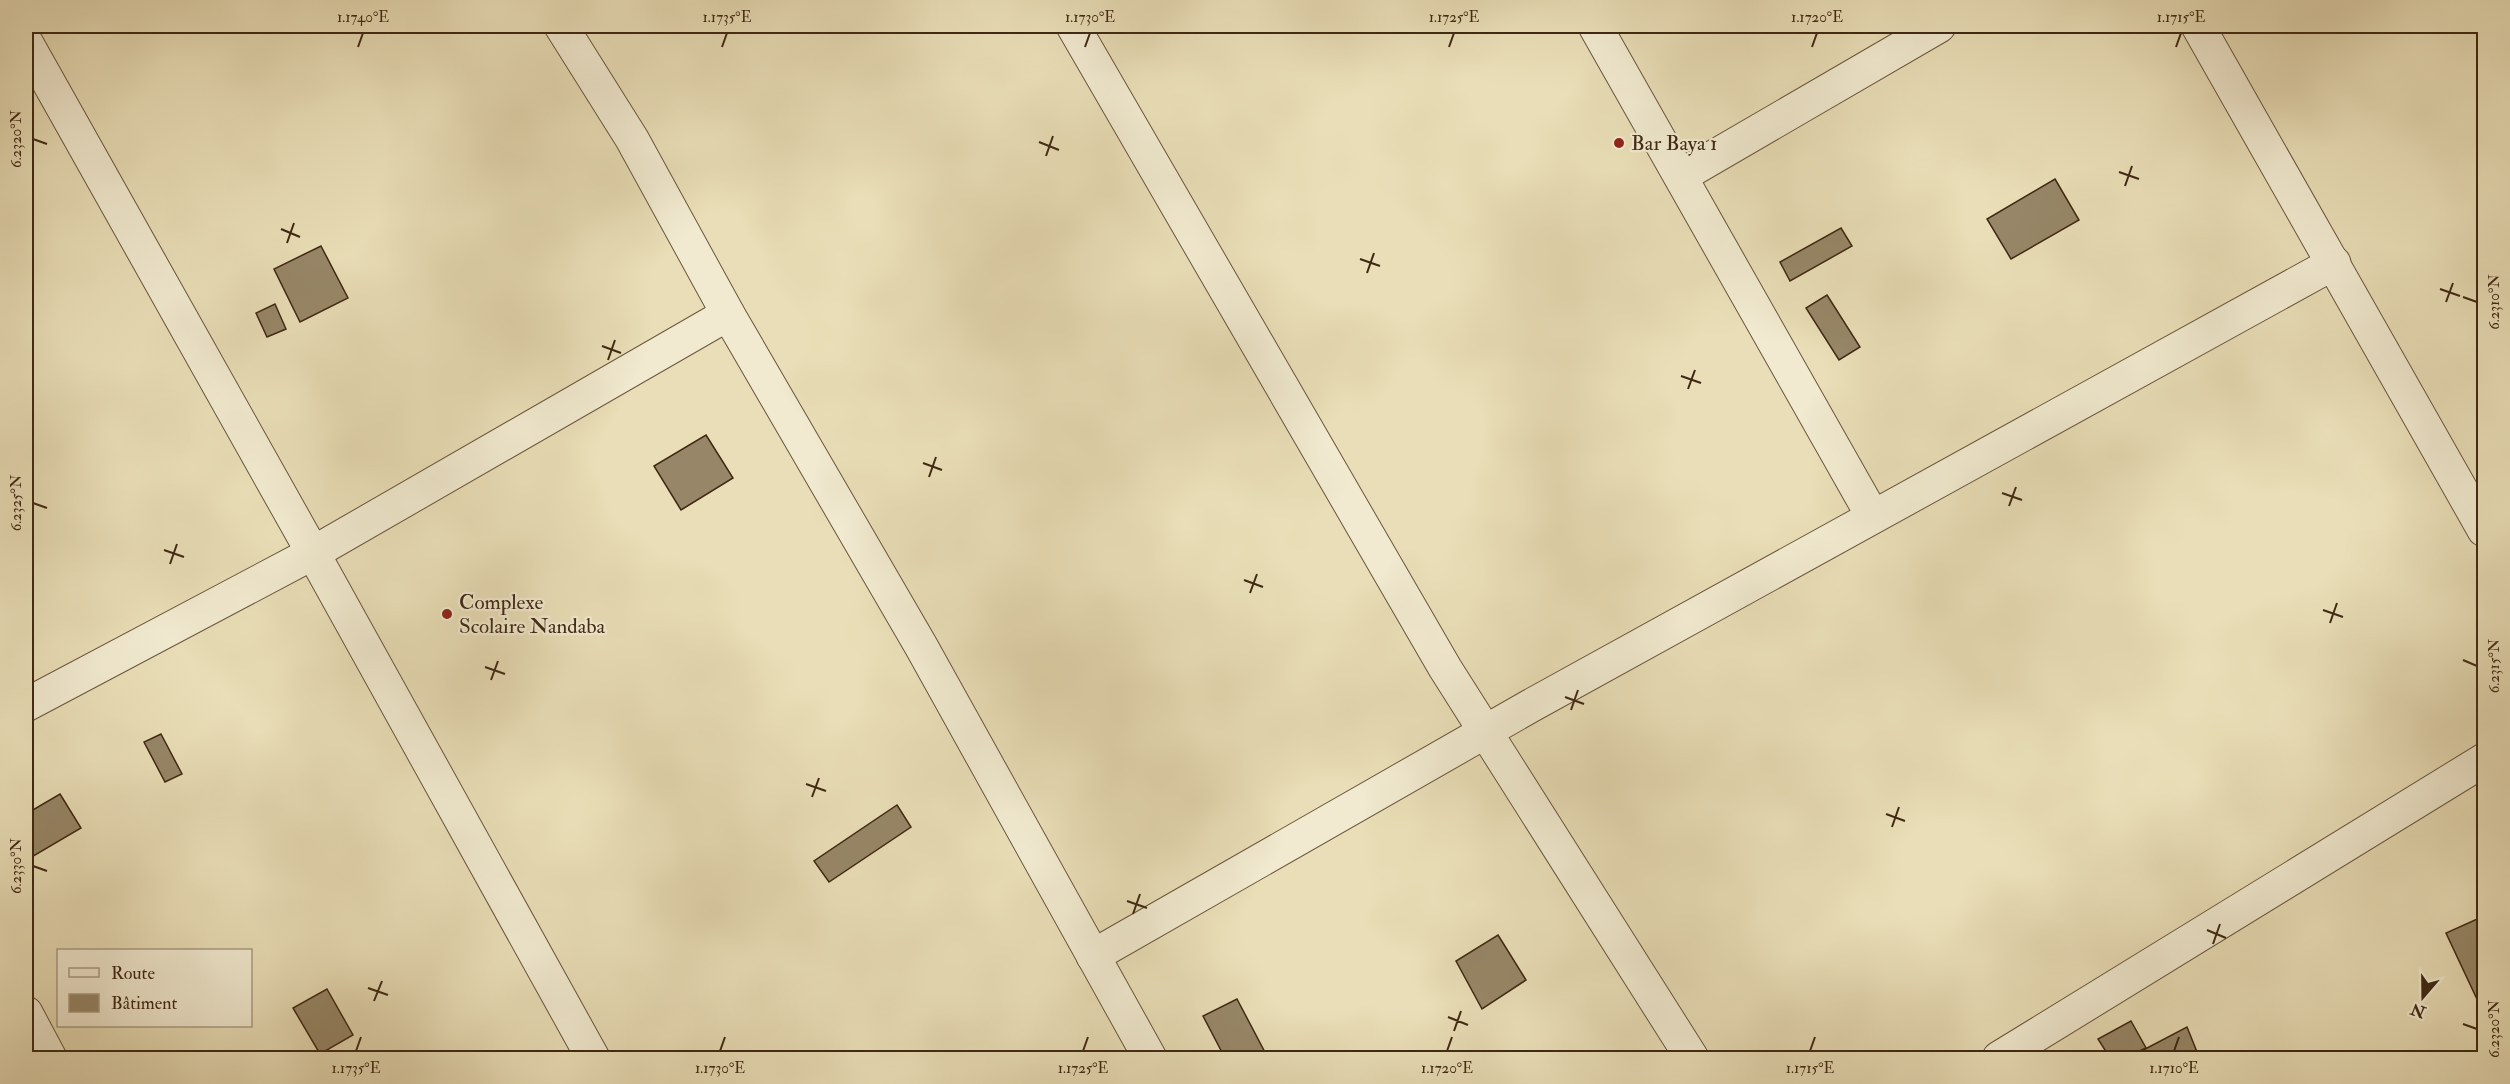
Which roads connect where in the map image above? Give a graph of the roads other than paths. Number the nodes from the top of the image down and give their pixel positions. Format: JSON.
{"nodes":[{"id":1,"x":561,"y":26,"type":"edge"},
{"id":2,"x":1073,"y":26,"type":"edge"},
{"id":3,"x":1595,"y":26,"type":"edge"},
{"id":4,"x":1939,"y":26,"type":"edge"},
{"id":5,"x":2198,"y":26,"type":"edge"},
{"id":6,"x":26,"y":42,"type":"edge"},
{"id":7,"x":1681,"y":176,"type":"junction"},
{"id":8,"x":2334,"y":263,"type":"junction"},
{"id":9,"x":728,"y":314,"type":"junction"},
{"id":10,"x":1872,"y":515,"type":"junction"},
{"id":11,"x":2484,"y":530,"type":"edge"},
{"id":12,"x":313,"y":553,"type":"junction"},
{"id":13,"x":26,"y":705,"type":"edge"},
{"id":14,"x":1486,"y":733,"type":"junction"},
{"id":15,"x":2484,"y":760,"type":"edge"},
{"id":16,"x":1093,"y":956,"type":"junction"},
{"id":17,"x":26,"y":1013,"type":"edge"},
{"id":18,"x":50,"y":1059,"type":"edge"},
{"id":19,"x":593,"y":1059,"type":"edge"},
{"id":20,"x":1150,"y":1059,"type":"edge"},
{"id":21,"x":1692,"y":1059,"type":"edge"},
{"id":22,"x":1999,"y":1059,"type":"edge"}],
"edges":[{"from":1,"to":9,"type":"street"},
{"from":2,"to":14,"type":"street"},
{"from":3,"to":7,"type":"street"},
{"from":4,"to":7,"type":"street"},
{"from":5,"to":8,"type":"street"},
{"from":6,"to":12,"type":"street"},
{"from":7,"to":10,"type":"street"},
{"from":8,"to":10,"type":"street"},
{"from":8,"to":11,"type":"street"},
{"from":9,"to":12,"type":"street"},
{"from":9,"to":16,"type":"street"},
{"from":10,"to":14,"type":"street"},
{"from":12,"to":13,"type":"street"},
{"from":12,"to":19,"type":"street"},
{"from":14,"to":16,"type":"street"},
{"from":14,"to":21,"type":"street"},
{"from":15,"to":22,"type":"street"},
{"from":16,"to":20,"type":"street"},
{"from":17,"to":18,"type":"street"}]}
